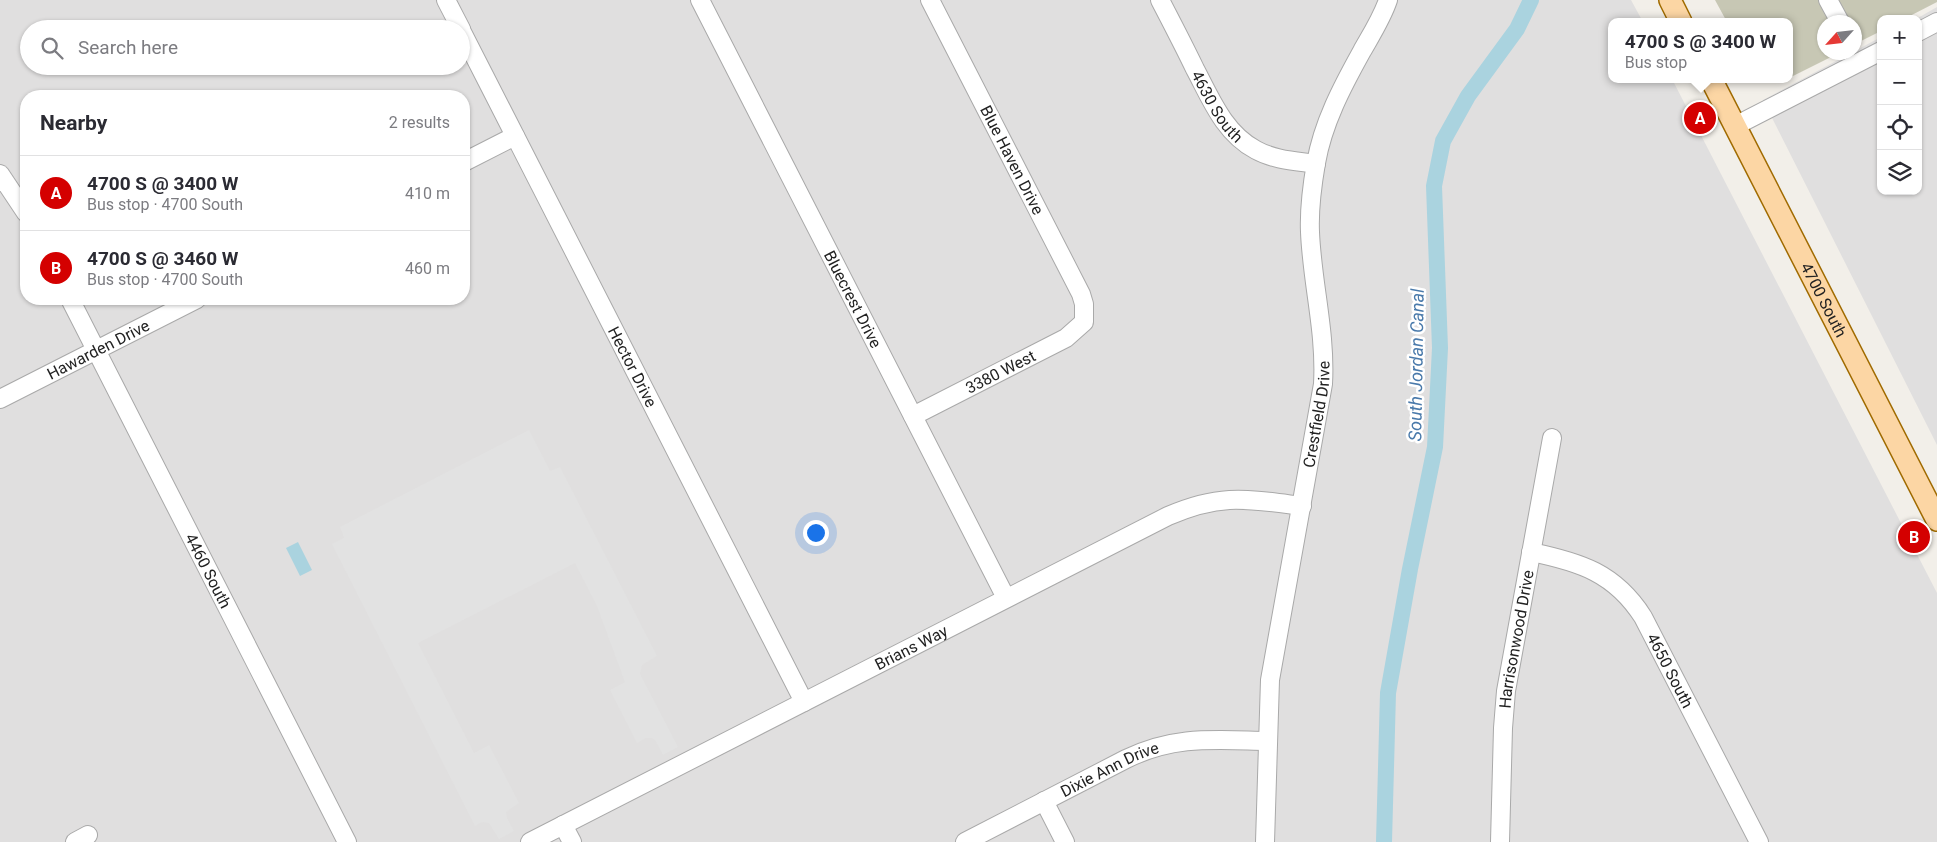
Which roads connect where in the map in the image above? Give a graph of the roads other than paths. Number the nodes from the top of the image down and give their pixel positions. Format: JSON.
{"nodes":[{"id":1,"x":446,"y":0,"type":"edge"},
{"id":2,"x":700,"y":0,"type":"edge"},
{"id":3,"x":930,"y":0,"type":"edge"},
{"id":4,"x":1160,"y":0,"type":"edge"},
{"id":5,"x":1388,"y":0,"type":"edge"},
{"id":6,"x":1670,"y":0,"type":"edge"},
{"id":7,"x":1828,"y":0,"type":"edge"},
{"id":8,"x":1836,"y":15,"type":"edge"},
{"id":9,"x":1680,"y":18,"type":"edge"},
{"id":10,"x":456,"y":20,"type":"edge"},
{"id":11,"x":1937,"y":22,"type":"edge"},
{"id":12,"x":1922,"y":30,"type":"edge"},
{"id":13,"x":470,"y":47,"type":"edge"},
{"id":14,"x":1877,"y":52,"type":"edge"},
{"id":15,"x":1862,"y":56,"type":"edge"},
{"id":16,"x":1852,"y":60,"type":"edge"},
{"id":17,"x":1713,"y":83,"type":"edge"},
{"id":18,"x":1735,"y":126,"type":"junction"},
{"id":19,"x":515,"y":136,"type":"junction"},
{"id":20,"x":470,"y":159,"type":"edge"},
{"id":21,"x":1316,"y":164,"type":"junction"},
{"id":22,"x":0,"y":174,"type":"edge"},
{"id":23,"x":20,"y":204,"type":"edge"},
{"id":24,"x":73,"y":305,"type":"edge"},
{"id":25,"x":185,"y":305,"type":"edge"},
{"id":26,"x":1084,"y":322,"type":"joint"},
{"id":27,"x":96,"y":350,"type":"junction"},
{"id":28,"x":0,"y":399,"type":"edge"},
{"id":29,"x":913,"y":416,"type":"junction"},
{"id":30,"x":1552,"y":438,"type":"dead end"},
{"id":31,"x":1302,"y":506,"type":"junction"},
{"id":32,"x":1937,"y":520,"type":"edge"},
{"id":33,"x":1531,"y":552,"type":"junction"},
{"id":34,"x":1006,"y":598,"type":"junction"},
{"id":35,"x":804,"y":702,"type":"junction"},
{"id":36,"x":1268,"y":741,"type":"junction"},
{"id":37,"x":1044,"y":801,"type":"junction"},
{"id":38,"x":563,"y":825,"type":"junction"},
{"id":39,"x":347,"y":842,"type":"edge"},
{"id":40,"x":530,"y":842,"type":"edge"},
{"id":41,"x":572,"y":842,"type":"edge"},
{"id":42,"x":965,"y":842,"type":"edge"},
{"id":43,"x":1065,"y":842,"type":"edge"},
{"id":44,"x":1265,"y":842,"type":"edge"},
{"id":45,"x":1500,"y":842,"type":"edge"},
{"id":46,"x":1759,"y":842,"type":"edge"}],
"edges":[{"from":1,"to":10,"type":"street","name":"Hector Drive"},
{"from":2,"to":29,"type":"street","name":"Bluecrest Drive"},
{"from":3,"to":26,"type":"street","name":"Blue Haven Drive"},
{"from":4,"to":21,"type":"street","name":"4630 South"},
{"from":5,"to":21,"type":"street","name":"Crestfield Drive"},
{"from":6,"to":9,"type":"main road"},
{"from":7,"to":8,"type":"street"},
{"from":11,"to":12,"type":"street"},
{"from":13,"to":19,"type":"street","name":"Hector Drive"},
{"from":14,"to":15,"type":"street"},
{"from":16,"to":18,"type":"street"},
{"from":17,"to":18,"type":"main road","name":"4700 South"},
{"from":18,"to":32,"type":"main road","name":"4700 South"},
{"from":19,"to":20,"type":"street"},
{"from":19,"to":35,"type":"street","name":"Hector Drive"},
{"from":21,"to":31,"type":"street","name":"Crestfield Drive"},
{"from":22,"to":23,"type":"street"},
{"from":24,"to":27,"type":"street","name":"4460 South"},
{"from":25,"to":27,"type":"street","name":"Hawarden Drive"},
{"from":26,"to":29,"type":"street","name":"3380 West"},
{"from":27,"to":28,"type":"street","name":"Hawarden Drive"},
{"from":27,"to":39,"type":"street","name":"4460 South"},
{"from":29,"to":34,"type":"street","name":"Bluecrest Drive"},
{"from":30,"to":33,"type":"street","name":"Harrisonwood Drive"},
{"from":31,"to":34,"type":"street","name":"Brians Way"},
{"from":31,"to":36,"type":"street","name":"Crestfield Drive"},
{"from":33,"to":45,"type":"street","name":"Harrisonwood Drive"},
{"from":33,"to":46,"type":"street","name":"4650 South"},
{"from":34,"to":35,"type":"street","name":"Brians Way"},
{"from":35,"to":38,"type":"street","name":"Brians Way"},
{"from":36,"to":37,"type":"street","name":"Dixie Ann Drive"},
{"from":36,"to":44,"type":"street","name":"Crestfield Drive"},
{"from":37,"to":42,"type":"street","name":"Dixie Ann Drive"},
{"from":37,"to":43,"type":"street"},
{"from":38,"to":40,"type":"street","name":"Brians Way"},
{"from":38,"to":41,"type":"street"}]}
